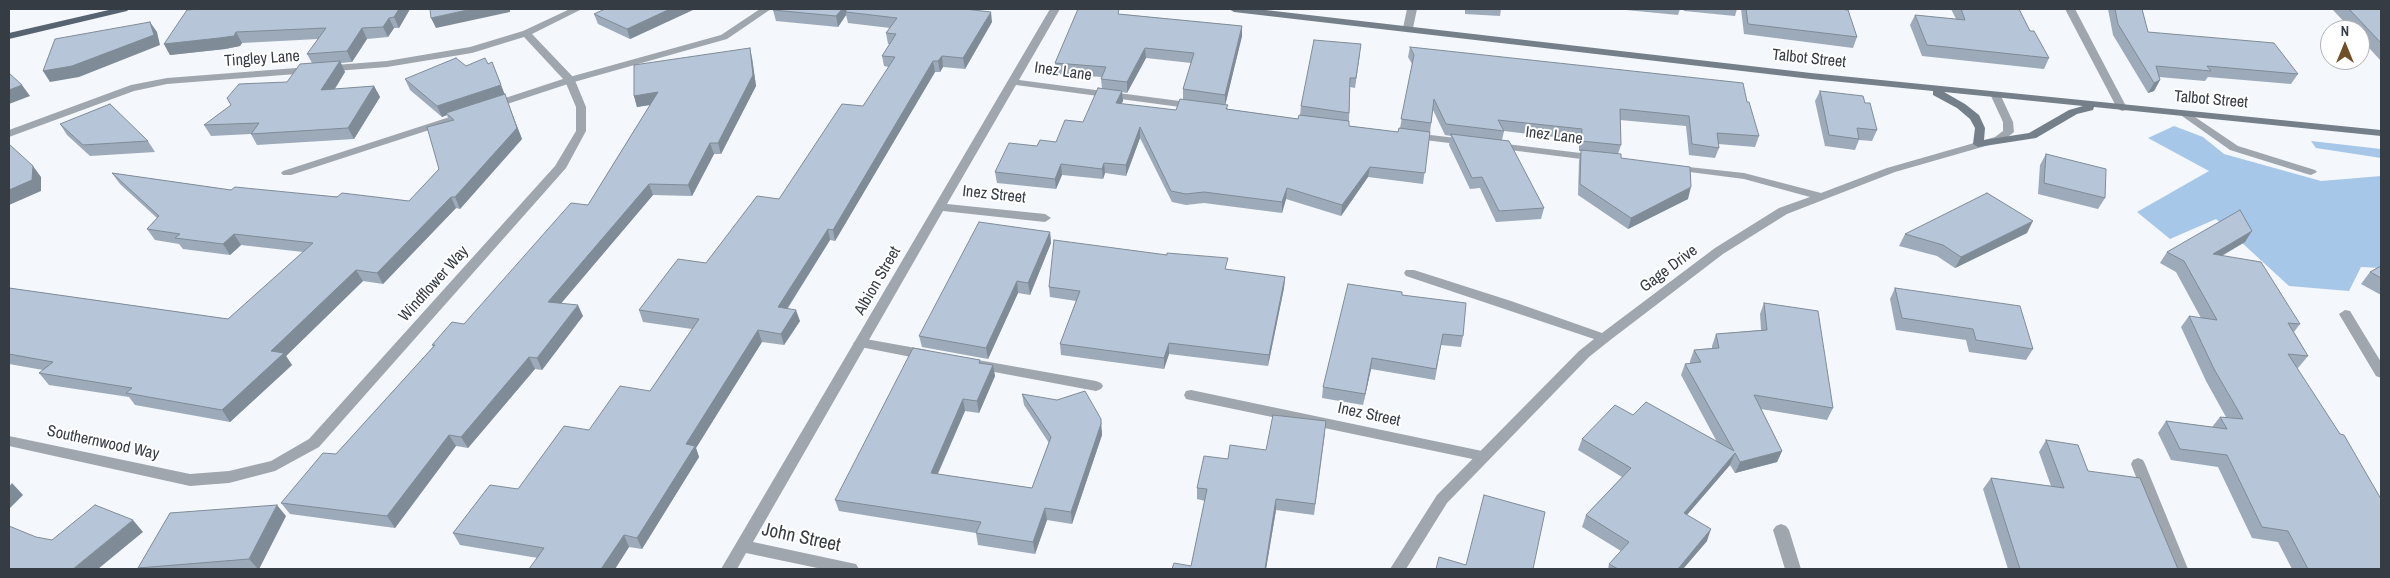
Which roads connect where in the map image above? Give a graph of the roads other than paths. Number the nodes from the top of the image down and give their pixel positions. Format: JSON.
{"nodes":[{"id":1,"x":124,"y":9,"type":"edge"},
{"id":2,"x":577,"y":9,"type":"edge"},
{"id":3,"x":766,"y":9,"type":"edge"},
{"id":4,"x":1056,"y":9,"type":"edge"},
{"id":5,"x":1234,"y":9,"type":"edge"},
{"id":6,"x":1412,"y":9,"type":"edge"},
{"id":7,"x":2070,"y":9,"type":"edge"},
{"id":8,"x":1408,"y":28,"type":"junction"},
{"id":9,"x":526,"y":34,"type":"junction"},
{"id":10,"x":9,"y":36,"type":"edge"},
{"id":11,"x":570,"y":80,"type":"junction"},
{"id":12,"x":1014,"y":82,"type":"junction"},
{"id":13,"x":1928,"y":88,"type":"junction"},
{"id":14,"x":1996,"y":96,"type":"junction"},
{"id":15,"x":2096,"y":105,"type":"junction"},
{"id":16,"x":1208,"y":108,"type":"edge"},
{"id":17,"x":2122,"y":108,"type":"junction"},
{"id":18,"x":2186,"y":114,"type":"junction"},
{"id":19,"x":2381,"y":133,"type":"edge"},
{"id":20,"x":9,"y":134,"type":"edge"},
{"id":21,"x":1403,"y":134,"type":"edge"},
{"id":22,"x":1978,"y":144,"type":"junction"},
{"id":23,"x":1608,"y":160,"type":"edge"},
{"id":24,"x":1666,"y":167,"type":"edge"},
{"id":25,"x":287,"y":172,"type":"dead end"},
{"id":26,"x":2311,"y":172,"type":"dead end"},
{"id":27,"x":1820,"y":196,"type":"junction"},
{"id":28,"x":939,"y":207,"type":"junction"},
{"id":29,"x":1045,"y":218,"type":"dead end"},
{"id":30,"x":1410,"y":273,"type":"dead end"},
{"id":31,"x":2345,"y":314,"type":"dead end"},
{"id":32,"x":1604,"y":338,"type":"junction"},
{"id":33,"x":860,"y":343,"type":"junction"},
{"id":34,"x":939,"y":357,"type":"edge"},
{"id":35,"x":968,"y":363,"type":"edge"},
{"id":36,"x":2381,"y":372,"type":"edge"},
{"id":37,"x":1096,"y":386,"type":"dead end"},
{"id":38,"x":1191,"y":395,"type":"dead end"},
{"id":39,"x":9,"y":441,"type":"edge"},
{"id":40,"x":1482,"y":456,"type":"junction"},
{"id":41,"x":2138,"y":464,"type":"dead end"},
{"id":42,"x":190,"y":480,"type":"joint"},
{"id":43,"x":1781,"y":530,"type":"dead end"},
{"id":44,"x":742,"y":546,"type":"junction"},
{"id":45,"x":728,"y":569,"type":"edge"},
{"id":46,"x":851,"y":569,"type":"edge"},
{"id":47,"x":1398,"y":569,"type":"edge"},
{"id":48,"x":1794,"y":569,"type":"edge"},
{"id":49,"x":2180,"y":569,"type":"edge"}],
"edges":[{"from":1,"to":10,"type":"main road"},
{"from":2,"to":9,"type":"street","name":"Tingley Lane"},
{"from":3,"to":11,"type":"street"},
{"from":4,"to":12,"type":"street","name":"Albion Street"},
{"from":5,"to":8,"type":"main road","name":"Talbot Street"},
{"from":6,"to":8,"type":"street"},
{"from":7,"to":17,"type":"street"},
{"from":8,"to":13,"type":"main road","name":"Talbot Street"},
{"from":9,"to":11,"type":"street","name":"Windflower Way"},
{"from":9,"to":20,"type":"street","name":"Tingley Lane"},
{"from":11,"to":25,"type":"street"},
{"from":11,"to":42,"type":"street","name":"Windflower Way"},
{"from":12,"to":16,"type":"street","name":"Inez Lane"},
{"from":12,"to":28,"type":"street","name":"Albion Street"},
{"from":13,"to":14,"type":"main road","name":"Talbot Street"},
{"from":13,"to":22,"type":"main road"},
{"from":14,"to":15,"type":"main road","name":"Talbot Street"},
{"from":14,"to":22,"type":"street","name":"Gage Drive"},
{"from":15,"to":17,"type":"main road","name":"Talbot Street"},
{"from":15,"to":22,"type":"main road"},
{"from":17,"to":18,"type":"main road","name":"Talbot Street"},
{"from":18,"to":19,"type":"main road","name":"Talbot Street"},
{"from":18,"to":26,"type":"street"},
{"from":21,"to":23,"type":"street","name":"Inez Lane"},
{"from":22,"to":27,"type":"street","name":"Gage Drive"},
{"from":24,"to":27,"type":"street"},
{"from":27,"to":32,"type":"street","name":"Gage Drive"},
{"from":28,"to":29,"type":"street","name":"Inez Street"},
{"from":28,"to":33,"type":"street","name":"Albion Street"},
{"from":30,"to":32,"type":"street"},
{"from":31,"to":36,"type":"street"},
{"from":32,"to":40,"type":"street","name":"Gage Drive"},
{"from":33,"to":34,"type":"street"},
{"from":33,"to":44,"type":"street","name":"Albion Street"},
{"from":35,"to":37,"type":"street"},
{"from":38,"to":40,"type":"street","name":"Inez Street"},
{"from":39,"to":42,"type":"street","name":"Southernwood Way"},
{"from":40,"to":47,"type":"street","name":"Gage Drive"},
{"from":41,"to":49,"type":"street"},
{"from":43,"to":48,"type":"street"},
{"from":44,"to":45,"type":"street","name":"Albion Street"},
{"from":44,"to":46,"type":"street","name":"John Street"}]}
